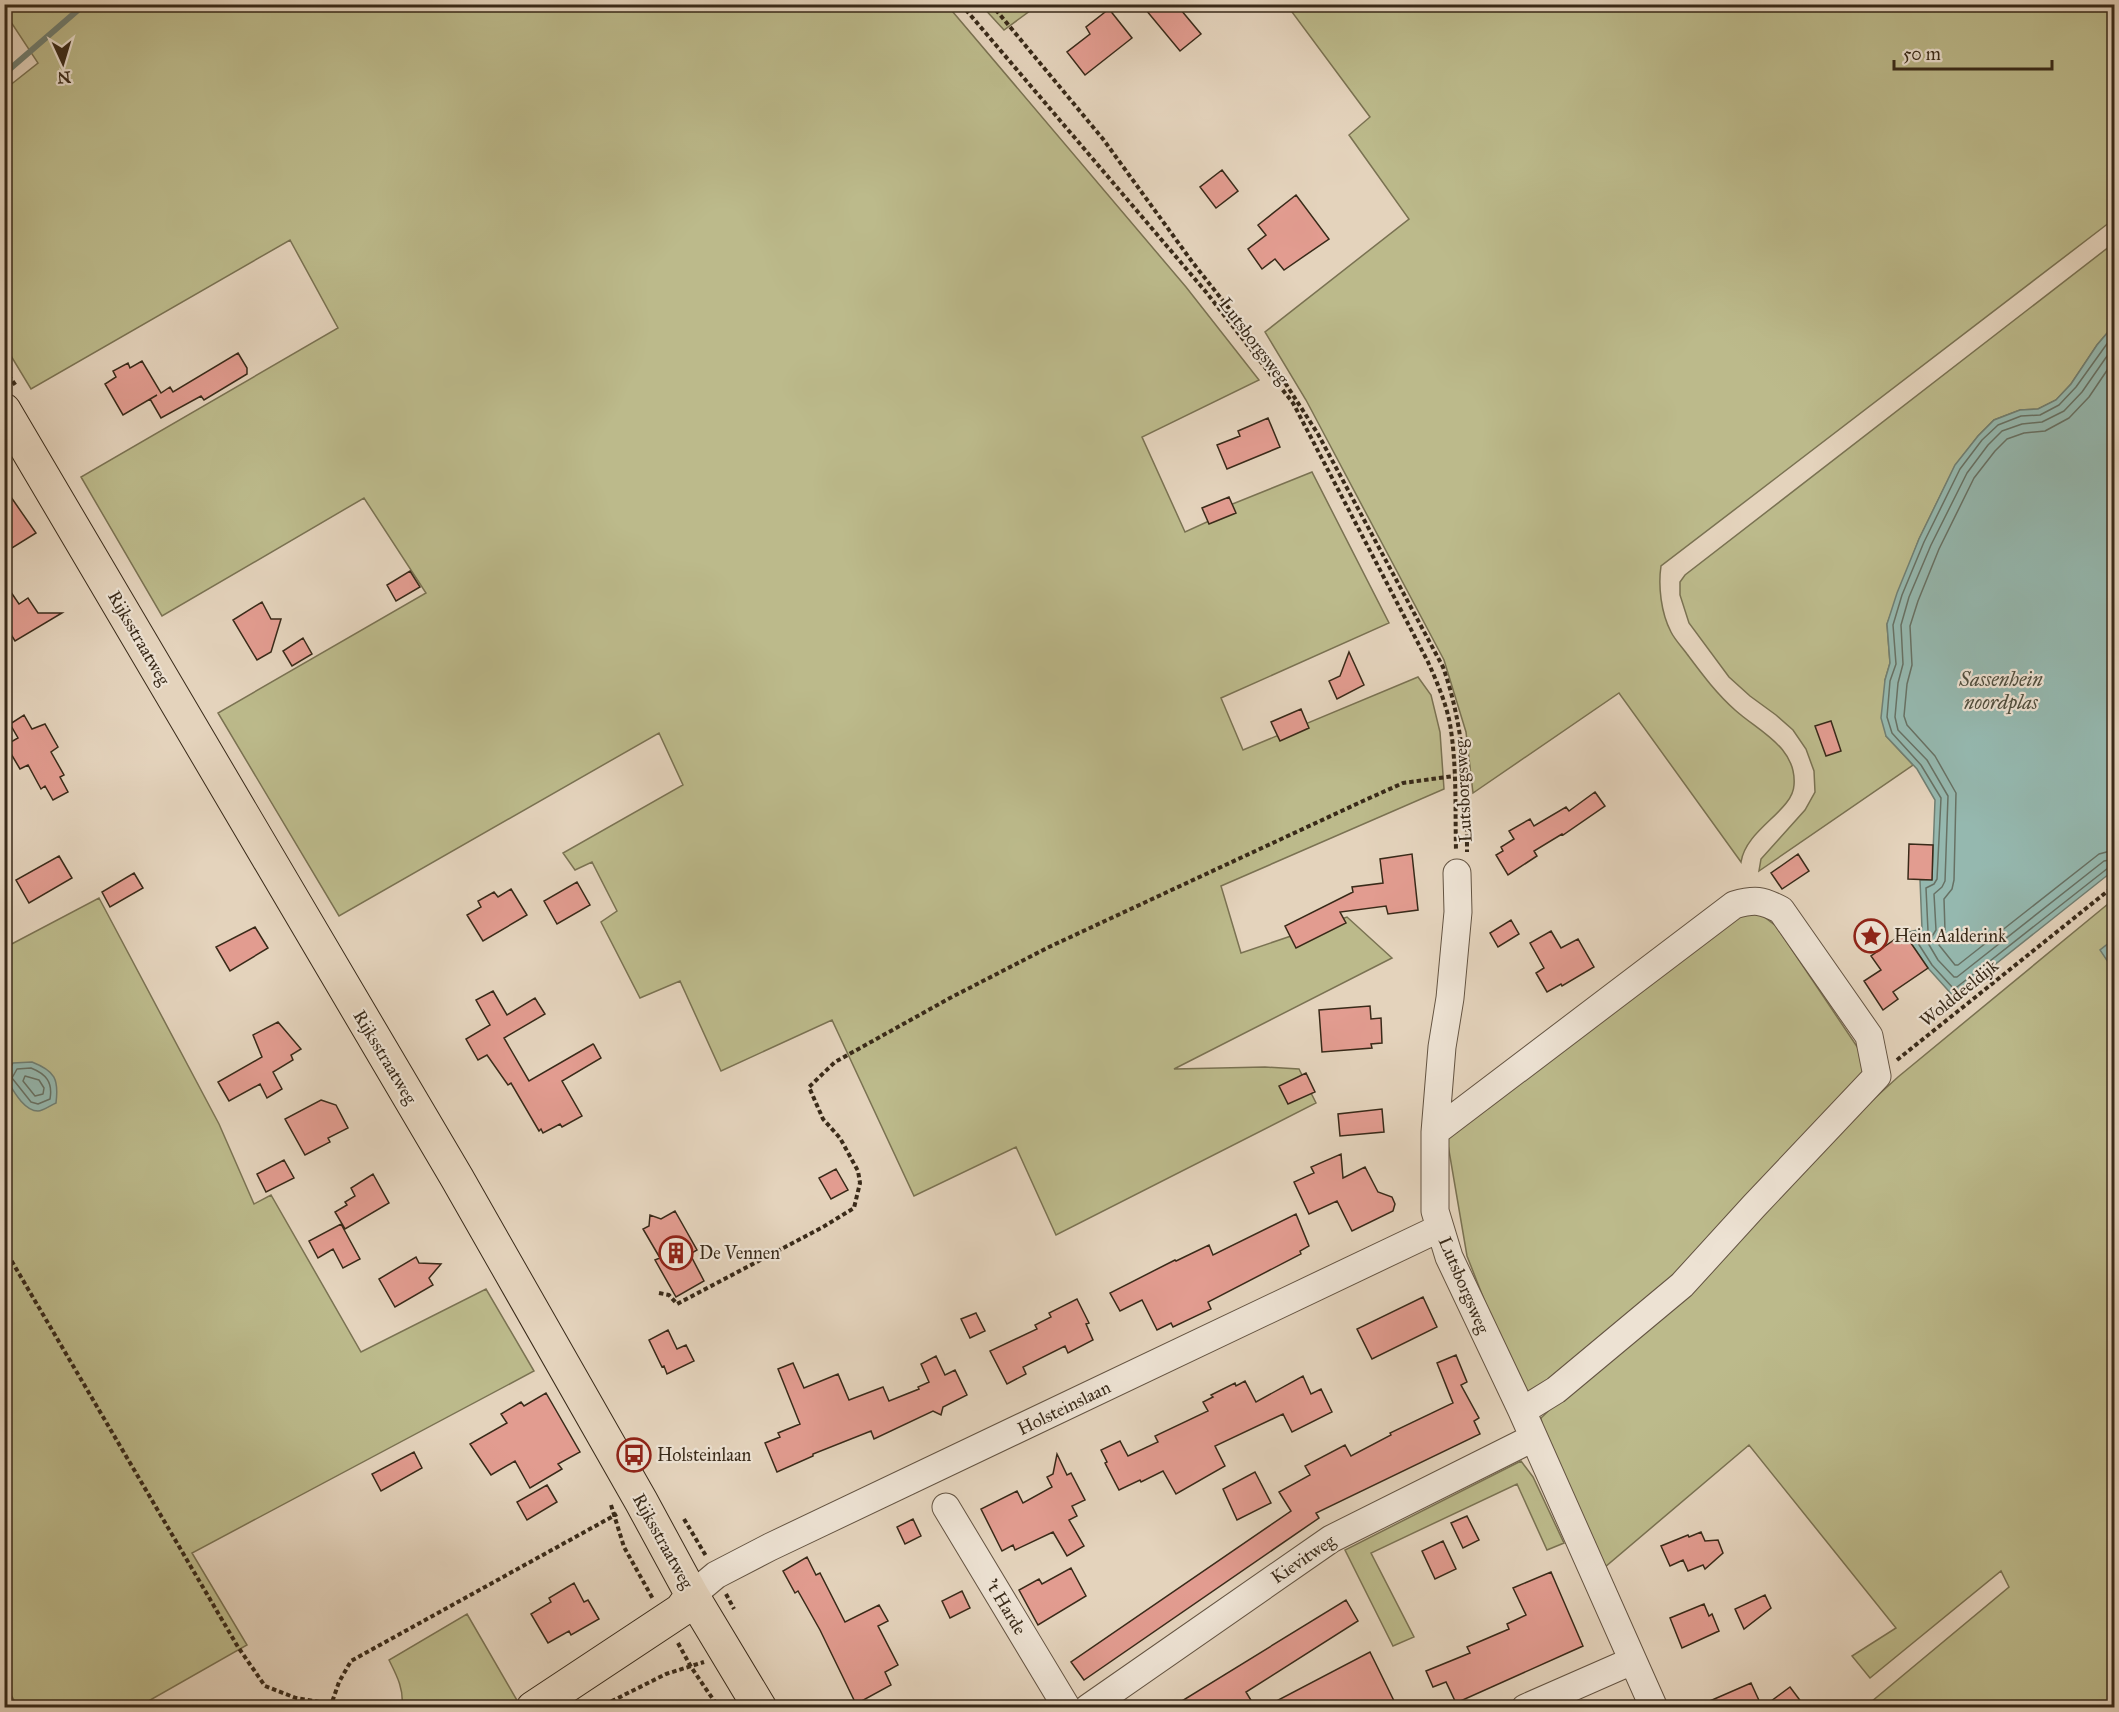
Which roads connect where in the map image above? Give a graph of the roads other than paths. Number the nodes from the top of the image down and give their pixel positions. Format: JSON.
{"nodes":[{"id":1,"x":4,"y":410,"type":"edge"},
{"id":2,"x":1457,"y":873,"type":"road end"},
{"id":3,"x":1435,"y":1132,"type":"junction"},
{"id":4,"x":1440,"y":1228,"type":"junction"},
{"id":5,"x":1522,"y":1411,"type":"junction"},
{"id":6,"x":1533,"y":1438,"type":"junction"},
{"id":7,"x":946,"y":1507,"type":"dead end"},
{"id":8,"x":692,"y":1595,"type":"junction"},
{"id":9,"x":1632,"y":1660,"type":"junction"},
{"id":10,"x":533,"y":1707,"type":"edge"},
{"id":11,"x":760,"y":1707,"type":"edge"},
{"id":12,"x":1066,"y":1707,"type":"edge"},
{"id":13,"x":1088,"y":1707,"type":"edge"},
{"id":14,"x":1525,"y":1707,"type":"edge"},
{"id":15,"x":1654,"y":1707,"type":"edge"}],
"edges":[{"from":1,"to":8,"type":"main road","name":"Rijksstraatweg"},
{"from":2,"to":3,"type":"street","name":"Lutsborgsweg"},
{"from":3,"to":4,"type":"street","name":"Lutsborgsweg"},
{"from":3,"to":5,"type":"street"},
{"from":4,"to":5,"type":"street","name":"Lutsborgsweg"},
{"from":4,"to":8,"type":"street","name":"Holsteinslaan"},
{"from":5,"to":6,"type":"street","name":"Lutsborgsweg"},
{"from":6,"to":9,"type":"street","name":"Lutsborgsweg"},
{"from":6,"to":13,"type":"street","name":"Kievitweg"},
{"from":7,"to":12,"type":"street","name":"'t Harde"},
{"from":8,"to":10,"type":"main road"},
{"from":8,"to":11,"type":"main road","name":"Rijksstraatweg"},
{"from":9,"to":14,"type":"street"},
{"from":9,"to":15,"type":"street","name":"Lutsborgsweg"}]}
